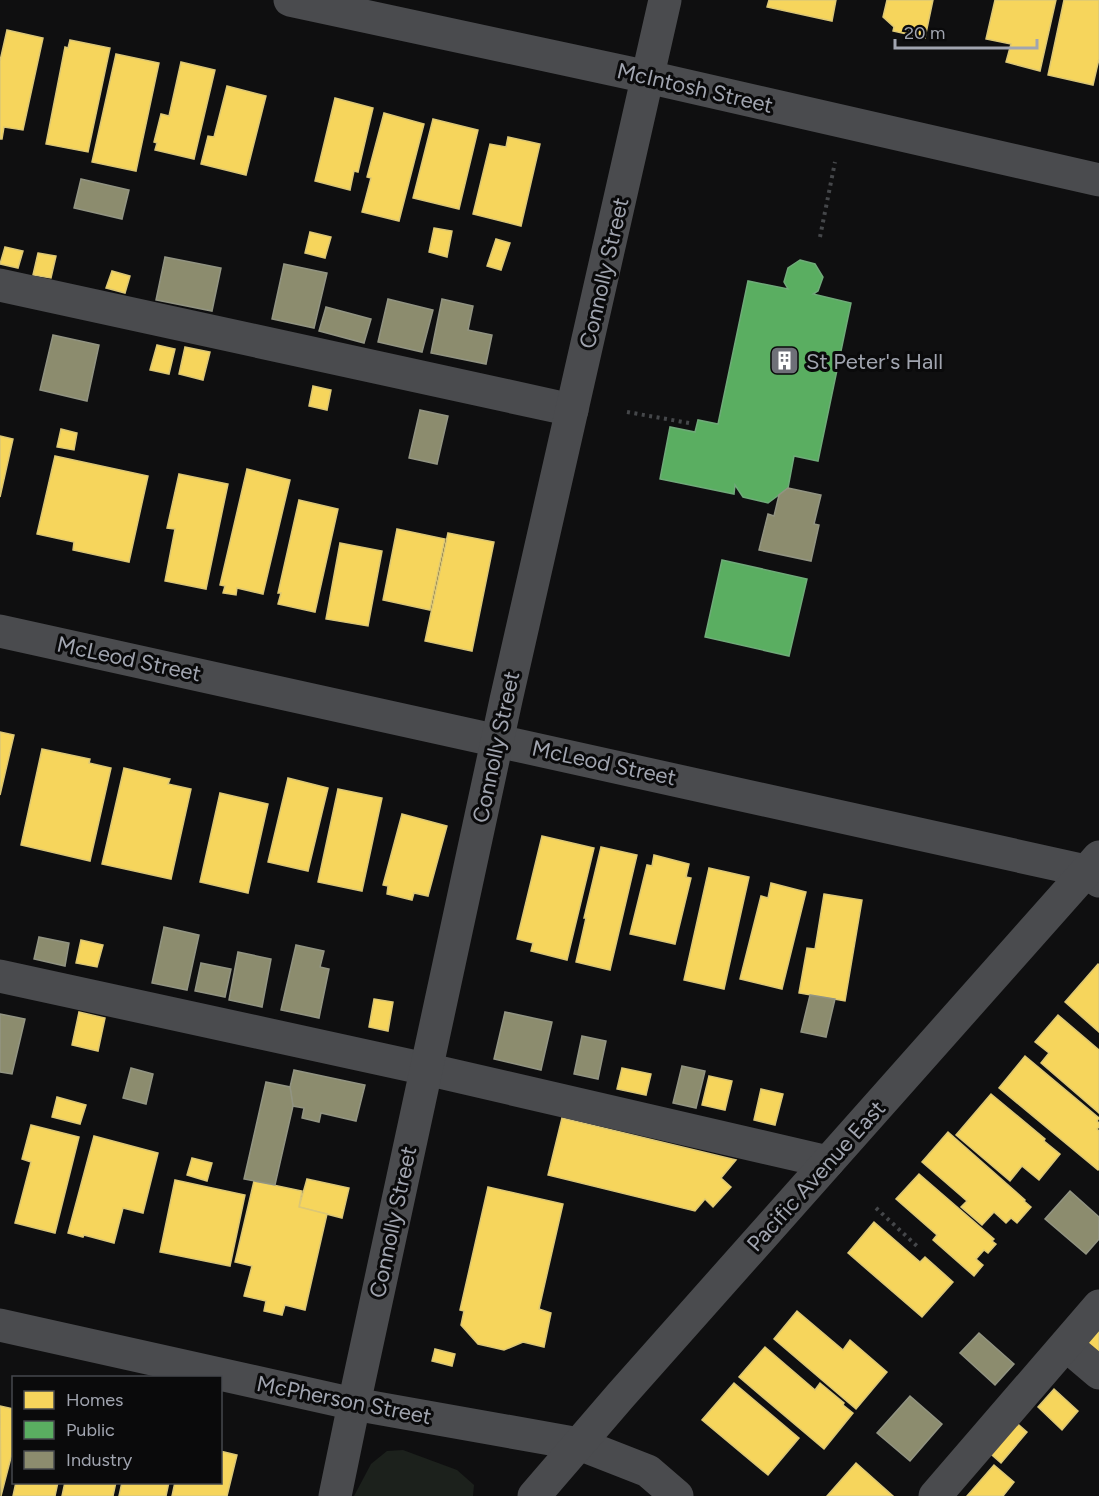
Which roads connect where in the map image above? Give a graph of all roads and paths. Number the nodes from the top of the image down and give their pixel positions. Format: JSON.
{"nodes":[{"id":1,"x":290,"y":0,"type":"edge"},
{"id":2,"x":665,"y":0,"type":"edge"},
{"id":3,"x":648,"y":77,"type":"junction"},
{"id":4,"x":835,"y":162,"type":"dead end"},
{"id":5,"x":1099,"y":180,"type":"edge"},
{"id":6,"x":820,"y":237,"type":"dead end"},
{"id":7,"x":0,"y":285,"type":"edge"},
{"id":8,"x":572,"y":410,"type":"junction"},
{"id":9,"x":627,"y":412,"type":"dead end"},
{"id":10,"x":689,"y":423,"type":"dead end"},
{"id":11,"x":0,"y":631,"type":"edge"},
{"id":12,"x":498,"y":740,"type":"junction"},
{"id":13,"x":1095,"y":870,"type":"edge"},
{"id":14,"x":0,"y":975,"type":"edge"},
{"id":15,"x":426,"y":1069,"type":"junction"},
{"id":16,"x":828,"y":1162,"type":"junction"},
{"id":17,"x":876,"y":1208,"type":"dead end"},
{"id":18,"x":918,"y":1247,"type":"dead end"},
{"id":19,"x":1099,"y":1306,"type":"edge"},
{"id":20,"x":0,"y":1325,"type":"edge"},
{"id":21,"x":1066,"y":1345,"type":"junction"},
{"id":22,"x":1099,"y":1373,"type":"edge"},
{"id":23,"x":354,"y":1404,"type":"junction"},
{"id":24,"x":579,"y":1443,"type":"junction"},
{"id":25,"x":335,"y":1496,"type":"edge"},
{"id":26,"x":534,"y":1496,"type":"edge"},
{"id":27,"x":677,"y":1496,"type":"edge"},
{"id":28,"x":935,"y":1496,"type":"edge"}],
"edges":[{"from":1,"to":3,"type":"street","name":"McIntosh Street"},
{"from":2,"to":3,"type":"street","name":"Connolly Street"},
{"from":3,"to":5,"type":"street","name":"McIntosh Street"},
{"from":3,"to":8,"type":"street","name":"Connolly Street"},
{"from":4,"to":6,"type":"path"},
{"from":7,"to":8,"type":"street"},
{"from":8,"to":12,"type":"street","name":"Connolly Street"},
{"from":9,"to":10,"type":"path"},
{"from":11,"to":12,"type":"street","name":"McLeod Street"},
{"from":12,"to":13,"type":"street","name":"McLeod Street"},
{"from":12,"to":15,"type":"street","name":"Connolly Street"},
{"from":13,"to":16,"type":"street","name":"Pacific Avenue East"},
{"from":14,"to":15,"type":"street"},
{"from":15,"to":16,"type":"street"},
{"from":15,"to":23,"type":"street","name":"Connolly Street"},
{"from":16,"to":24,"type":"street","name":"Pacific Avenue East"},
{"from":17,"to":18,"type":"path"},
{"from":19,"to":21,"type":"street"},
{"from":20,"to":23,"type":"street","name":"McPherson Street"},
{"from":21,"to":22,"type":"street"},
{"from":21,"to":28,"type":"street"},
{"from":23,"to":24,"type":"street","name":"McPherson Street"},
{"from":23,"to":25,"type":"street","name":"Connolly Street"},
{"from":24,"to":26,"type":"street","name":"Pacific Avenue East"},
{"from":24,"to":27,"type":"street","name":"McPherson Street"}]}
